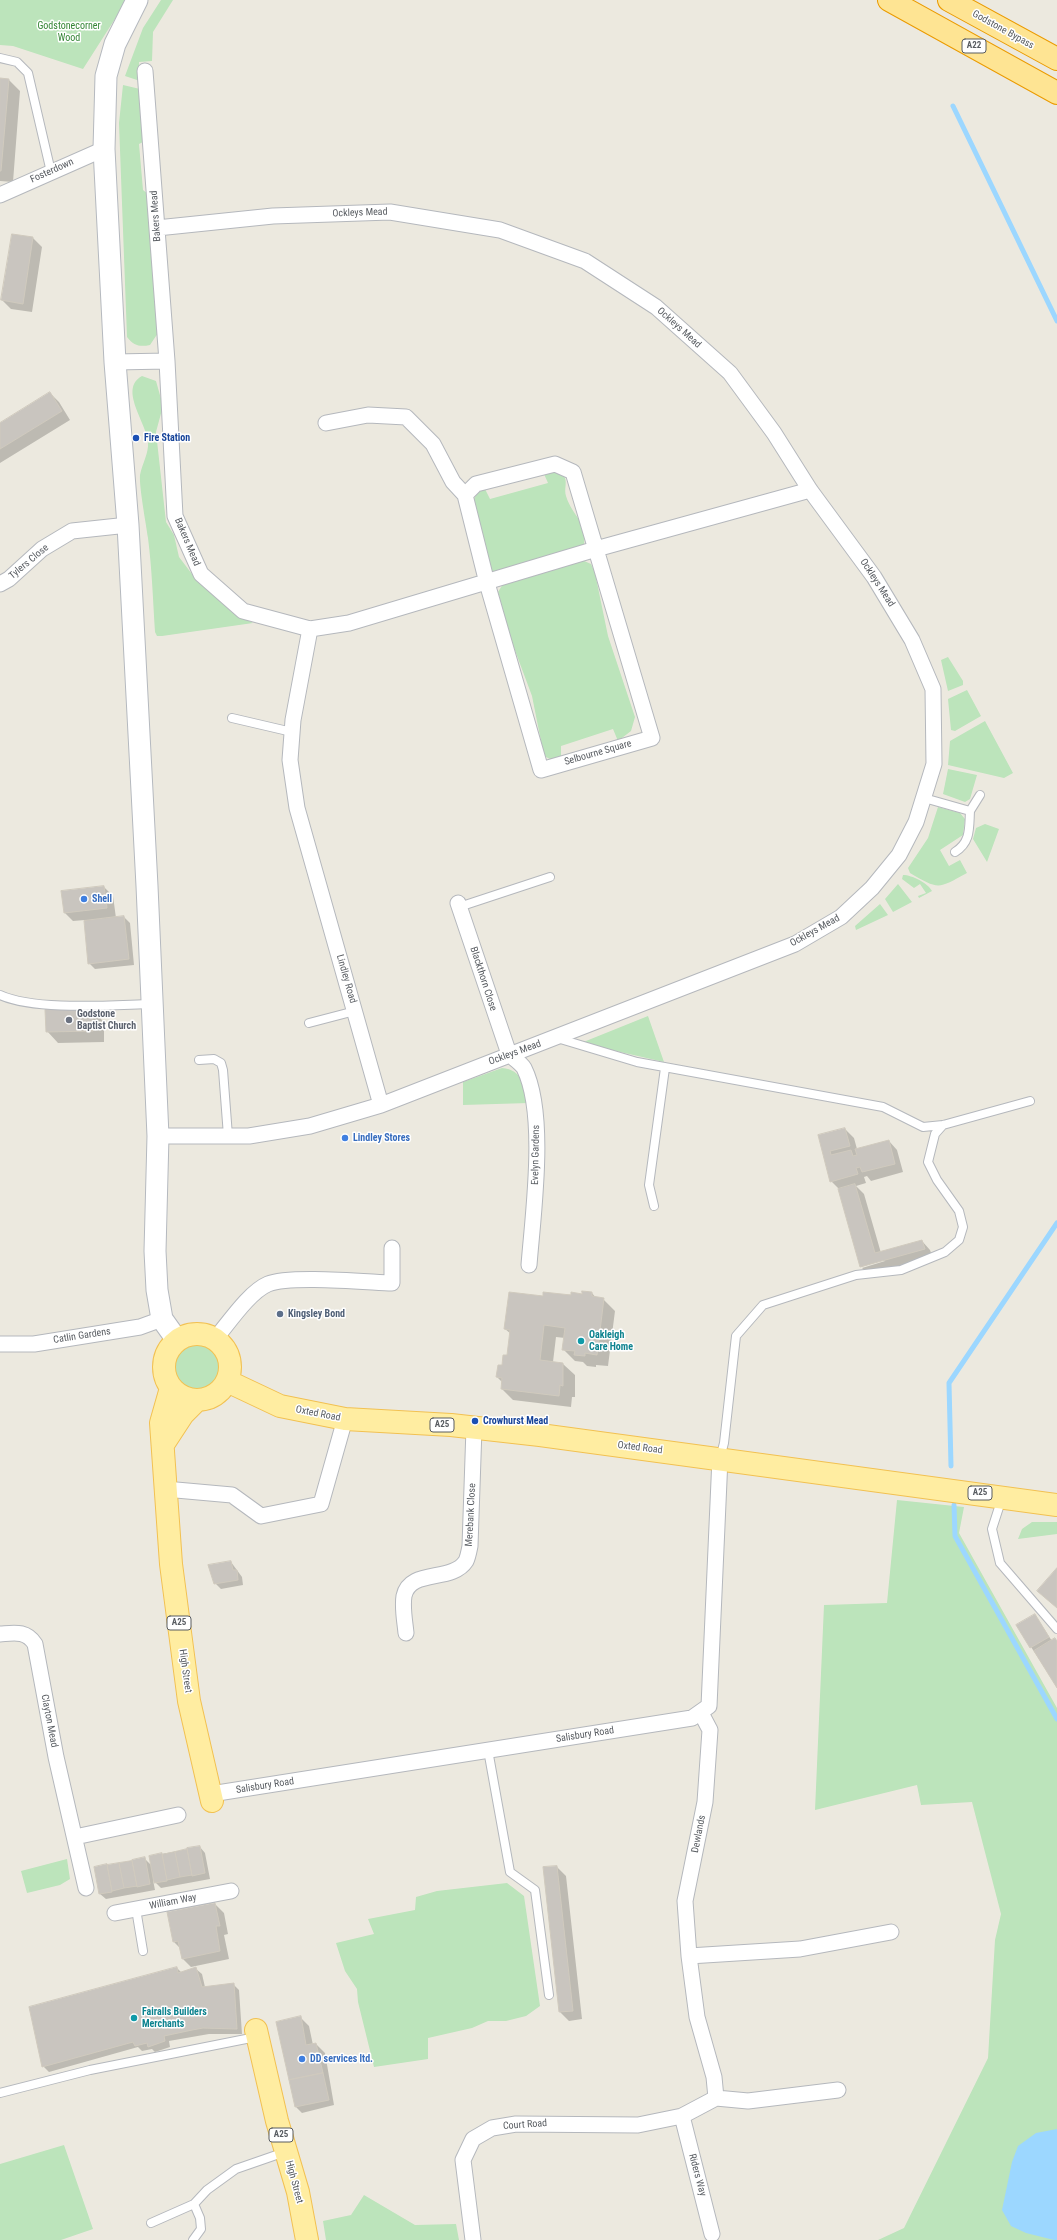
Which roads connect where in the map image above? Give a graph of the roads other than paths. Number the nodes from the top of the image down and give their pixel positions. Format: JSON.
{"nodes":[{"id":1,"x":890,"y":0,"type":"edge"},
{"id":2,"x":949,"y":0,"type":"edge"},
{"id":3,"x":133,"y":1,"type":"edge"},
{"id":4,"x":0,"y":58,"type":"edge"},
{"id":5,"x":1057,"y":60,"type":"edge"},
{"id":6,"x":145,"y":72,"type":"dead end"},
{"id":7,"x":1057,"y":93,"type":"edge"},
{"id":8,"x":104,"y":148,"type":"junction"},
{"id":9,"x":50,"y":172,"type":"junction"},
{"id":10,"x":0,"y":194,"type":"edge"},
{"id":11,"x":157,"y":228,"type":"junction"},
{"id":12,"x":167,"y":361,"type":"junction"},
{"id":13,"x":115,"y":362,"type":"junction"},
{"id":14,"x":326,"y":423,"type":"dead end"},
{"id":15,"x":810,"y":490,"type":"junction"},
{"id":16,"x":465,"y":495,"type":"junction"},
{"id":17,"x":128,"y":525,"type":"junction"},
{"id":18,"x":596,"y":549,"type":"junction"},
{"id":19,"x":487,"y":583,"type":"junction"},
{"id":20,"x":0,"y":584,"type":"edge"},
{"id":21,"x":310,"y":629,"type":"junction"},
{"id":22,"x":232,"y":718,"type":"dead end"},
{"id":23,"x":292,"y":732,"type":"junction"},
{"id":24,"x":980,"y":795,"type":"dead end"},
{"id":25,"x":924,"y":798,"type":"junction"},
{"id":26,"x":970,"y":811,"type":"junction"},
{"id":27,"x":955,"y":852,"type":"dead end"},
{"id":28,"x":550,"y":878,"type":"dead end"},
{"id":29,"x":459,"y":905,"type":"joint"},
{"id":30,"x":0,"y":995,"type":"edge"},
{"id":31,"x":152,"y":1004,"type":"junction"},
{"id":32,"x":355,"y":1011,"type":"junction"},
{"id":33,"x":309,"y":1022,"type":"dead end"},
{"id":34,"x":556,"y":1038,"type":"junction"},
{"id":35,"x":508,"y":1054,"type":"junction"},
{"id":36,"x":199,"y":1060,"type":"dead end"},
{"id":37,"x":665,"y":1068,"type":"junction"},
{"id":38,"x":1030,"y":1101,"type":"dead end"},
{"id":39,"x":381,"y":1106,"type":"junction"},
{"id":40,"x":943,"y":1126,"type":"junction"},
{"id":41,"x":158,"y":1136,"type":"junction"},
{"id":42,"x":228,"y":1136,"type":"junction"},
{"id":43,"x":654,"y":1206,"type":"dead end"},
{"id":44,"x":392,"y":1248,"type":"dead end"},
{"id":45,"x":529,"y":1265,"type":"dead end"},
{"id":46,"x":162,"y":1319,"type":"junction"},
{"id":47,"x":215,"y":1339,"type":"junction"},
{"id":48,"x":177,"y":1340,"type":"junction"},
{"id":49,"x":0,"y":1344,"type":"edge"},
{"id":50,"x":227,"y":1381,"type":"junction"},
{"id":51,"x":171,"y":1388,"type":"junction"},
{"id":52,"x":196,"y":1401,"type":"junction"},
{"id":53,"x":345,"y":1419,"type":"junction"},
{"id":54,"x":474,"y":1428,"type":"junction"},
{"id":55,"x":164,"y":1443,"type":"junction"},
{"id":56,"x":720,"y":1458,"type":"junction"},
{"id":57,"x":165,"y":1489,"type":"junction"},
{"id":58,"x":1003,"y":1496,"type":"junction"},
{"id":59,"x":1057,"y":1505,"type":"edge"},
{"id":60,"x":1057,"y":1629,"type":"edge"},
{"id":61,"x":406,"y":1633,"type":"dead end"},
{"id":62,"x":0,"y":1634,"type":"edge"},
{"id":63,"x":701,"y":1713,"type":"junction"},
{"id":64,"x":488,"y":1750,"type":"junction"},
{"id":65,"x":212,"y":1798,"type":"joint"},
{"id":66,"x":178,"y":1815,"type":"dead end"},
{"id":67,"x":75,"y":1837,"type":"junction"},
{"id":68,"x":86,"y":1888,"type":"dead end"},
{"id":69,"x":231,"y":1891,"type":"dead end"},
{"id":70,"x":136,"y":1909,"type":"junction"},
{"id":71,"x":115,"y":1914,"type":"dead end"},
{"id":72,"x":890,"y":1932,"type":"dead end"},
{"id":73,"x":143,"y":1951,"type":"dead end"},
{"id":74,"x":689,"y":1956,"type":"junction"},
{"id":75,"x":549,"y":1996,"type":"dead end"},
{"id":76,"x":256,"y":2034,"type":"joint"},
{"id":77,"x":838,"y":2090,"type":"dead end"},
{"id":78,"x":0,"y":2093,"type":"edge"},
{"id":79,"x":716,"y":2098,"type":"junction"},
{"id":80,"x":682,"y":2116,"type":"junction"},
{"id":81,"x":286,"y":2152,"type":"junction"},
{"id":82,"x":194,"y":2204,"type":"junction"},
{"id":83,"x":151,"y":2223,"type":"dead end"},
{"id":84,"x":712,"y":2234,"type":"dead end"},
{"id":85,"x":193,"y":2240,"type":"edge"},
{"id":86,"x":307,"y":2240,"type":"edge"},
{"id":87,"x":473,"y":2240,"type":"edge"}],
"edges":[{"from":1,"to":7,"type":"highway","number":"A22"},
{"from":2,"to":5,"type":"highway","name":"Godstone Bypass"},
{"from":3,"to":8,"type":"main road"},
{"from":4,"to":9,"type":"lane"},
{"from":6,"to":11,"type":"street","name":"Bakers Mead"},
{"from":8,"to":9,"type":"street","name":"Fosterdown"},
{"from":8,"to":13,"type":"main road"},
{"from":9,"to":10,"type":"street","name":"Fosterdown"},
{"from":11,"to":12,"type":"street","name":"Bakers Mead"},
{"from":11,"to":15,"type":"street","name":"Ockleys Mead"},
{"from":12,"to":13,"type":"street"},
{"from":12,"to":21,"type":"street","name":"Bakers Mead"},
{"from":13,"to":17,"type":"main road"},
{"from":14,"to":16,"type":"street"},
{"from":15,"to":18,"type":"street"},
{"from":15,"to":25,"type":"street","name":"Ockleys Mead"},
{"from":16,"to":18,"type":"street","name":"Selbourne Square"},
{"from":16,"to":19,"type":"street","name":"Selbourne Square"},
{"from":17,"to":20,"type":"street","name":"Tylers Close"},
{"from":17,"to":31,"type":"main road"},
{"from":18,"to":19,"type":"street"},
{"from":18,"to":19,"type":"street","name":"Selbourne Square"},
{"from":19,"to":21,"type":"street"},
{"from":21,"to":23,"type":"street","name":"Lindley Road"},
{"from":22,"to":23,"type":"lane"},
{"from":23,"to":32,"type":"street","name":"Lindley Road"},
{"from":24,"to":26,"type":"lane"},
{"from":25,"to":26,"type":"lane"},
{"from":25,"to":34,"type":"street","name":"Ockleys Mead"},
{"from":26,"to":27,"type":"lane"},
{"from":28,"to":29,"type":"lane"},
{"from":29,"to":35,"type":"street","name":"Blackthorn Close"},
{"from":30,"to":31,"type":"lane"},
{"from":31,"to":41,"type":"main road"},
{"from":32,"to":33,"type":"lane"},
{"from":32,"to":39,"type":"street","name":"Lindley Road"},
{"from":34,"to":35,"type":"street","name":"Ockleys Mead"},
{"from":34,"to":37,"type":"lane"},
{"from":35,"to":39,"type":"street","name":"Ockleys Mead"},
{"from":35,"to":45,"type":"street","name":"Evelyn Gardens"},
{"from":36,"to":42,"type":"lane"},
{"from":37,"to":40,"type":"lane"},
{"from":37,"to":43,"type":"lane"},
{"from":38,"to":40,"type":"lane"},
{"from":39,"to":42,"type":"street"},
{"from":40,"to":56,"type":"lane"},
{"from":41,"to":42,"type":"street"},
{"from":41,"to":46,"type":"main road"},
{"from":44,"to":47,"type":"street"},
{"from":46,"to":48,"type":"main road"},
{"from":46,"to":49,"type":"street","name":"Catlin Gardens"},
{"from":47,"to":48,"type":"main road"},
{"from":47,"to":50,"type":"main road"},
{"from":48,"to":51,"type":"main road"},
{"from":50,"to":52,"type":"main road"},
{"from":50,"to":53,"type":"main road","name":"Oxted Road","number":"A25"},
{"from":51,"to":52,"type":"main road"},
{"from":51,"to":55,"type":"main road","name":"High Street","number":"A25"},
{"from":52,"to":55,"type":"main road"},
{"from":53,"to":54,"type":"main road","name":"Oxted Road","number":"A25"},
{"from":53,"to":57,"type":"street"},
{"from":54,"to":56,"type":"main road","name":"Oxted Road","number":"A25"},
{"from":54,"to":61,"type":"street","name":"Merebank Close"},
{"from":55,"to":57,"type":"main road","name":"High Street","number":"A25"},
{"from":56,"to":58,"type":"main road","name":"Oxted Road","number":"A25"},
{"from":56,"to":63,"type":"street"},
{"from":57,"to":65,"type":"main road","name":"High Street","number":"A25"},
{"from":58,"to":59,"type":"main road","name":"Oxted Road","number":"A25"},
{"from":58,"to":60,"type":"lane"},
{"from":62,"to":67,"type":"street","name":"Clayton Mead"},
{"from":63,"to":64,"type":"street","name":"Salisbury Road"},
{"from":63,"to":74,"type":"street","name":"Dewlands"},
{"from":64,"to":65,"type":"street","name":"Salisbury Road"},
{"from":64,"to":75,"type":"lane"},
{"from":66,"to":67,"type":"street"},
{"from":67,"to":68,"type":"street","name":"Clayton Mead"},
{"from":69,"to":70,"type":"street","name":"William Way"},
{"from":70,"to":71,"type":"street","name":"William Way"},
{"from":70,"to":73,"type":"lane"},
{"from":72,"to":74,"type":"street"},
{"from":74,"to":79,"type":"street","name":"Dewlands"},
{"from":76,"to":78,"type":"lane"},
{"from":76,"to":81,"type":"main road","name":"High Street","number":"A25"},
{"from":77,"to":79,"type":"street"},
{"from":79,"to":80,"type":"street"},
{"from":80,"to":84,"type":"street","name":"Riders Way"},
{"from":80,"to":87,"type":"street","name":"Court Road"},
{"from":81,"to":82,"type":"lane"},
{"from":81,"to":86,"type":"main road","name":"High Street","number":"A25"},
{"from":82,"to":83,"type":"lane"},
{"from":82,"to":85,"type":"lane"}]}
